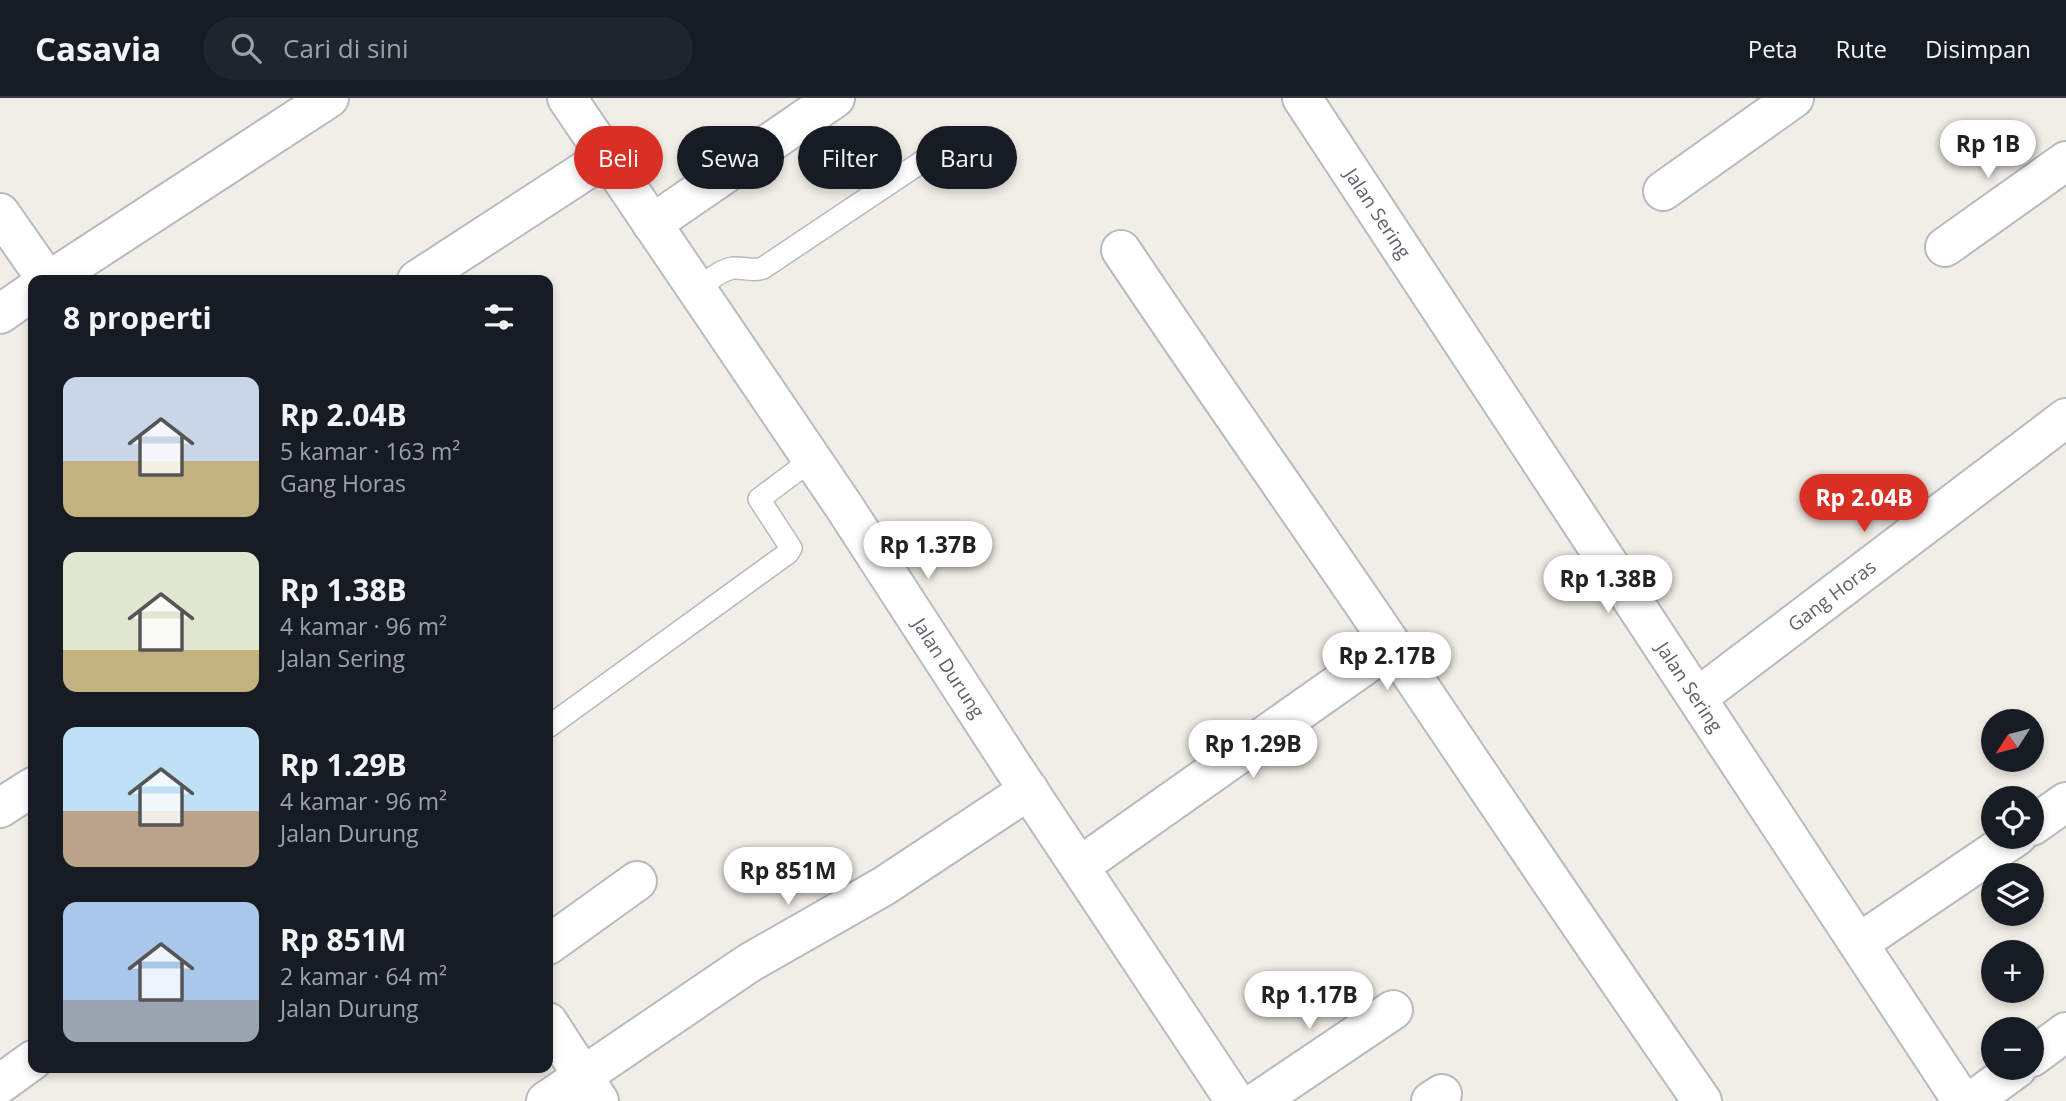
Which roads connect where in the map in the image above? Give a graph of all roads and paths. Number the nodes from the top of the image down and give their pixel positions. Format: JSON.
{"nodes":[{"id":1,"x":329,"y":98,"type":"edge"},
{"id":2,"x":567,"y":98,"type":"edge"},
{"id":3,"x":835,"y":98,"type":"edge"},
{"id":4,"x":1303,"y":98,"type":"edge"},
{"id":5,"x":1794,"y":98,"type":"edge"},
{"id":6,"x":586,"y":126,"type":"edge"},
{"id":7,"x":2066,"y":161,"type":"edge"},
{"id":8,"x":916,"y":165,"type":"edge"},
{"id":9,"x":574,"y":178,"type":"edge"},
{"id":10,"x":628,"y":189,"type":"edge"},
{"id":11,"x":1663,"y":191,"type":"dead end"},
{"id":12,"x":0,"y":213,"type":"edge"},
{"id":13,"x":652,"y":224,"type":"junction"},
{"id":14,"x":1945,"y":247,"type":"dead end"},
{"id":15,"x":1121,"y":250,"type":"dead end"},
{"id":16,"x":44,"y":275,"type":"edge"},
{"id":17,"x":56,"y":275,"type":"edge"},
{"id":18,"x":425,"y":275,"type":"edge"},
{"id":19,"x":696,"y":289,"type":"junction"},
{"id":20,"x":28,"y":294,"type":"edge"},
{"id":21,"x":0,"y":314,"type":"edge"},
{"id":22,"x":2060,"y":436,"type":"edge"},
{"id":23,"x":811,"y":460,"type":"junction"},
{"id":24,"x":1392,"y":646,"type":"junction"},
{"id":25,"x":1698,"y":697,"type":"junction"},
{"id":26,"x":553,"y":723,"type":"edge"},
{"id":27,"x":28,"y":790,"type":"edge"},
{"id":28,"x":1029,"y":790,"type":"junction"},
{"id":29,"x":2066,"y":802,"type":"edge"},
{"id":30,"x":0,"y":808,"type":"edge"},
{"id":31,"x":2044,"y":818,"type":"edge"},
{"id":32,"x":1998,"y":849,"type":"edge"},
{"id":33,"x":1080,"y":866,"type":"junction"},
{"id":34,"x":637,"y":881,"type":"dead end"},
{"id":35,"x":553,"y":941,"type":"edge"},
{"id":36,"x":1859,"y":943,"type":"junction"},
{"id":37,"x":1393,"y":1010,"type":"dead end"},
{"id":38,"x":553,"y":1030,"type":"edge"},
{"id":39,"x":2066,"y":1031,"type":"edge"},
{"id":40,"x":2044,"y":1048,"type":"edge"},
{"id":41,"x":28,"y":1064,"type":"edge"},
{"id":42,"x":2001,"y":1080,"type":"edge"},
{"id":43,"x":0,"y":1084,"type":"edge"},
{"id":44,"x":591,"y":1089,"type":"edge"},
{"id":45,"x":546,"y":1101,"type":"edge"},
{"id":46,"x":1235,"y":1101,"type":"edge"},
{"id":47,"x":1258,"y":1101,"type":"edge"},
{"id":48,"x":1702,"y":1101,"type":"edge"},
{"id":49,"x":1962,"y":1101,"type":"edge"},
{"id":50,"x":1972,"y":1101,"type":"edge"}],
"edges":[{"from":1,"to":17,"type":"street"},
{"from":2,"to":6,"type":"street","name":"Jalan Durung"},
{"from":3,"to":13,"type":"street"},
{"from":4,"to":25,"type":"street","name":"Jalan Sering"},
{"from":5,"to":11,"type":"street"},
{"from":7,"to":14,"type":"street"},
{"from":8,"to":19,"type":"lane"},
{"from":9,"to":18,"type":"street"},
{"from":10,"to":13,"type":"street","name":"Jalan Durung"},
{"from":12,"to":16,"type":"street"},
{"from":13,"to":19,"type":"street","name":"Jalan Durung"},
{"from":15,"to":24,"type":"street"},
{"from":19,"to":23,"type":"street","name":"Jalan Durung"},
{"from":20,"to":21,"type":"street"},
{"from":22,"to":25,"type":"street","name":"Gang Horas"},
{"from":23,"to":26,"type":"lane"},
{"from":23,"to":28,"type":"street","name":"Jalan Durung"},
{"from":24,"to":33,"type":"street"},
{"from":24,"to":48,"type":"street"},
{"from":25,"to":36,"type":"street","name":"Jalan Sering"},
{"from":27,"to":30,"type":"street"},
{"from":28,"to":33,"type":"street","name":"Jalan Durung"},
{"from":28,"to":44,"type":"street"},
{"from":29,"to":31,"type":"street"},
{"from":32,"to":36,"type":"street"},
{"from":33,"to":46,"type":"street","name":"Jalan Durung"},
{"from":34,"to":35,"type":"street"},
{"from":36,"to":49,"type":"street","name":"Jalan Sering"},
{"from":37,"to":47,"type":"street"},
{"from":38,"to":44,"type":"street"},
{"from":39,"to":40,"type":"street"},
{"from":41,"to":43,"type":"street"},
{"from":42,"to":50,"type":"street"},
{"from":44,"to":45,"type":"street"}]}
